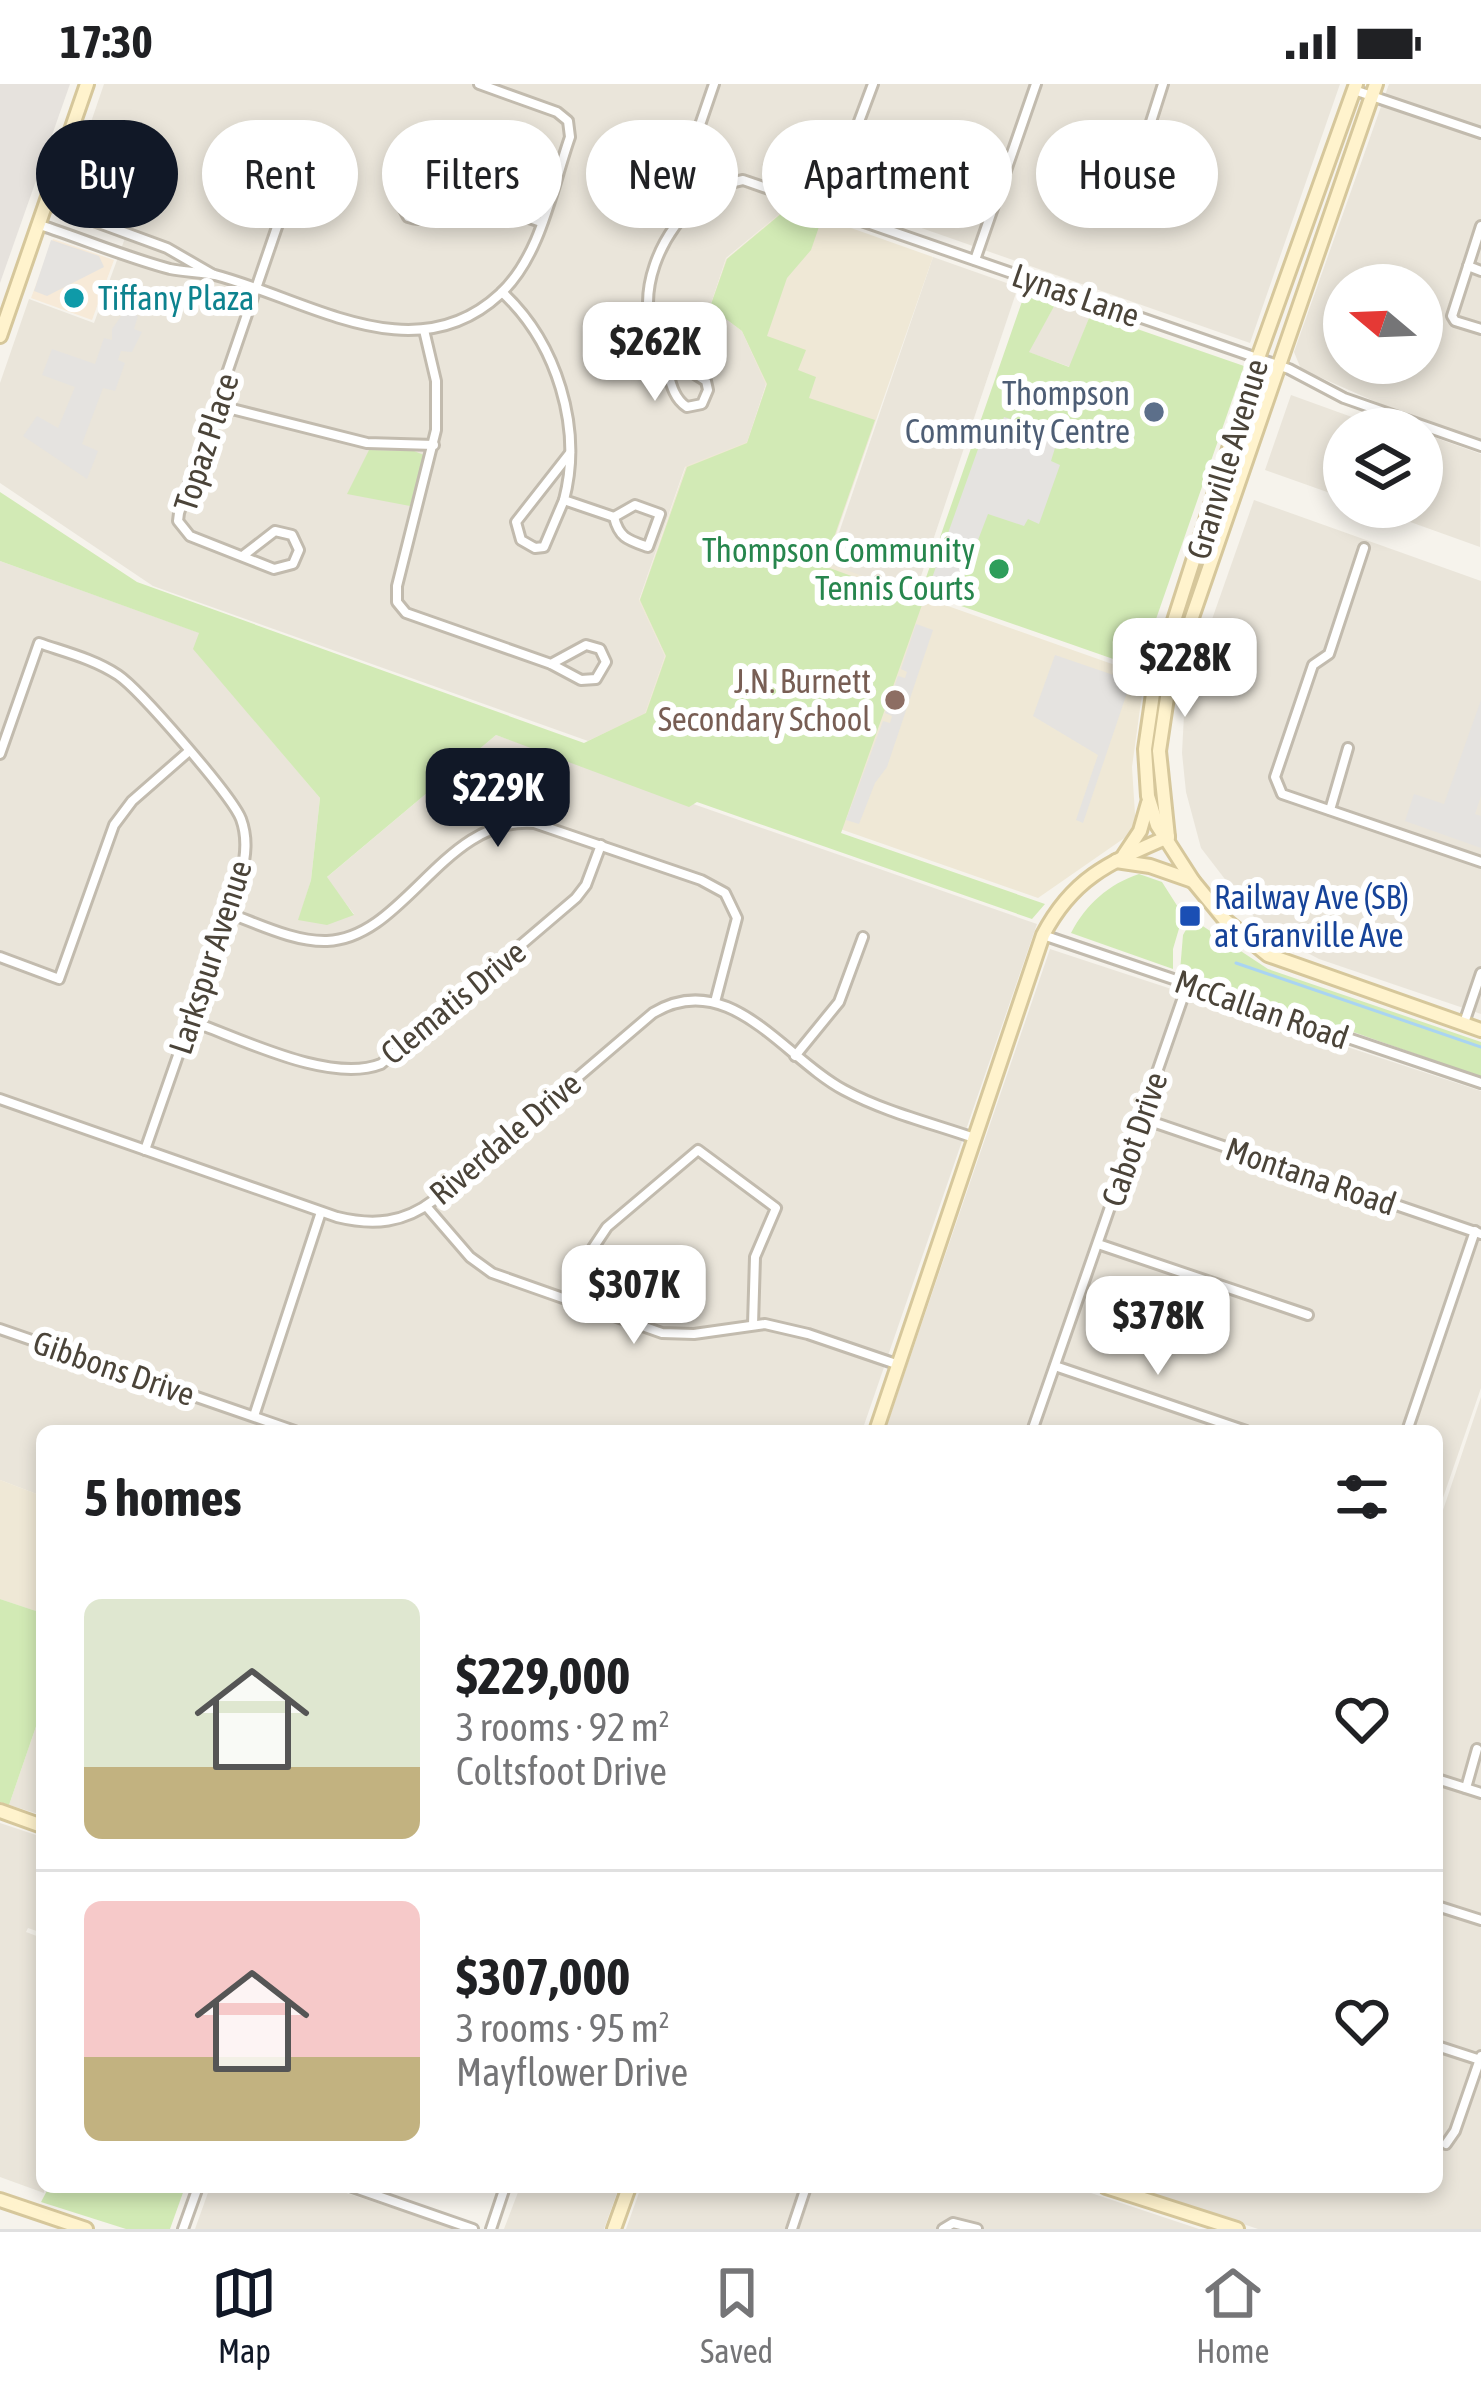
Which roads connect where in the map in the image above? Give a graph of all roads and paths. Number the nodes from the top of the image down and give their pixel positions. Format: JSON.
{"nodes":[{"id":1,"x":87,"y":84,"type":"edge"},
{"id":2,"x":479,"y":84,"type":"edge"},
{"id":3,"x":714,"y":84,"type":"edge"},
{"id":4,"x":873,"y":84,"type":"edge"},
{"id":5,"x":1036,"y":84,"type":"edge"},
{"id":6,"x":1163,"y":84,"type":"edge"},
{"id":7,"x":1355,"y":87,"type":"edge"},
{"id":8,"x":1374,"y":90,"type":"edge"},
{"id":9,"x":75,"y":120,"type":"edge"},
{"id":10,"x":702,"y":120,"type":"edge"},
{"id":11,"x":860,"y":120,"type":"edge"},
{"id":12,"x":1152,"y":120,"type":"edge"},
{"id":13,"x":1481,"y":133,"type":"edge"},
{"id":14,"x":562,"y":160,"type":"edge"},
{"id":15,"x":762,"y":184,"type":"edge"},
{"id":16,"x":290,"y":192,"type":"joint"},
{"id":17,"x":455,"y":193,"type":"joint"},
{"id":18,"x":1481,"y":226,"type":"edge"},
{"id":19,"x":39,"y":228,"type":"edge"},
{"id":20,"x":49,"y":228,"type":"edge"},
{"id":21,"x":112,"y":228,"type":"edge"},
{"id":22,"x":278,"y":228,"type":"edge"},
{"id":23,"x":538,"y":228,"type":"edge"},
{"id":24,"x":886,"y":228,"type":"edge"},
{"id":25,"x":975,"y":260,"type":"junction"},
{"id":26,"x":1468,"y":266,"type":"junction"},
{"id":27,"x":1481,"y":271,"type":"edge"},
{"id":28,"x":214,"y":275,"type":"junction"},
{"id":29,"x":256,"y":290,"type":"junction"},
{"id":30,"x":502,"y":292,"type":"junction"},
{"id":31,"x":1481,"y":329,"type":"edge"},
{"id":32,"x":424,"y":330,"type":"junction"},
{"id":33,"x":0,"y":336,"type":"edge"},
{"id":34,"x":662,"y":353,"type":"junction"},
{"id":35,"x":1258,"y":358,"type":"junction"},
{"id":36,"x":1277,"y":364,"type":"junction"},
{"id":37,"x":217,"y":405,"type":"junction"},
{"id":38,"x":1368,"y":408,"type":"edge"},
{"id":39,"x":1443,"y":435,"type":"edge"},
{"id":40,"x":434,"y":445,"type":"junction"},
{"id":41,"x":1481,"y":446,"type":"edge"},
{"id":42,"x":570,"y":452,"type":"junction"},
{"id":43,"x":564,"y":500,"type":"junction"},
{"id":44,"x":614,"y":517,"type":"junction"},
{"id":45,"x":1364,"y":548,"type":"dead end"},
{"id":46,"x":244,"y":555,"type":"junction"},
{"id":47,"x":551,"y":664,"type":"junction"},
{"id":48,"x":1348,"y":748,"type":"dead end"},
{"id":49,"x":188,"y":752,"type":"junction"},
{"id":50,"x":0,"y":754,"type":"edge"},
{"id":51,"x":1148,"y":796,"type":"junction"},
{"id":52,"x":1330,"y":809,"type":"junction"},
{"id":53,"x":1168,"y":837,"type":"junction"},
{"id":54,"x":601,"y":845,"type":"junction"},
{"id":55,"x":1119,"y":859,"type":"junction"},
{"id":56,"x":1481,"y":862,"type":"edge"},
{"id":57,"x":1193,"y":881,"type":"junction"},
{"id":58,"x":228,"y":913,"type":"junction"},
{"id":59,"x":1043,"y":935,"type":"junction"},
{"id":60,"x":863,"y":937,"type":"dead end"},
{"id":61,"x":0,"y":958,"type":"edge"},
{"id":62,"x":1481,"y":973,"type":"edge"},
{"id":63,"x":1188,"y":983,"type":"junction"},
{"id":64,"x":715,"y":1002,"type":"junction"},
{"id":65,"x":191,"y":1021,"type":"junction"},
{"id":66,"x":1464,"y":1024,"type":"junction"},
{"id":67,"x":1481,"y":1030,"type":"edge"},
{"id":68,"x":795,"y":1056,"type":"junction"},
{"id":69,"x":1481,"y":1083,"type":"edge"},
{"id":70,"x":0,"y":1100,"type":"edge"},
{"id":71,"x":1141,"y":1118,"type":"junction"},
{"id":72,"x":974,"y":1138,"type":"junction"},
{"id":73,"x":145,"y":1150,"type":"junction"},
{"id":74,"x":426,"y":1206,"type":"junction"},
{"id":75,"x":322,"y":1212,"type":"junction"},
{"id":76,"x":1478,"y":1233,"type":"edge"},
{"id":77,"x":1098,"y":1244,"type":"junction"},
{"id":78,"x":574,"y":1302,"type":"junction"},
{"id":79,"x":1308,"y":1315,"type":"dead end"},
{"id":80,"x":753,"y":1325,"type":"junction"},
{"id":81,"x":0,"y":1329,"type":"edge"},
{"id":82,"x":899,"y":1365,"type":"junction"},
{"id":83,"x":1055,"y":1366,"type":"junction"},
{"id":84,"x":254,"y":1416,"type":"junction"},
{"id":85,"x":279,"y":1425,"type":"edge"},
{"id":86,"x":877,"y":1425,"type":"edge"},
{"id":87,"x":1035,"y":1425,"type":"edge"},
{"id":88,"x":1228,"y":1425,"type":"edge"},
{"id":89,"x":1409,"y":1425,"type":"edge"},
{"id":90,"x":1477,"y":1749,"type":"dead end"},
{"id":91,"x":1443,"y":1781,"type":"edge"},
{"id":92,"x":1466,"y":1788,"type":"junction"},
{"id":93,"x":1481,"y":1793,"type":"edge"},
{"id":94,"x":0,"y":1811,"type":"edge"},
{"id":95,"x":36,"y":1824,"type":"edge"},
{"id":96,"x":1443,"y":1908,"type":"edge"},
{"id":97,"x":1481,"y":1920,"type":"edge"},
{"id":98,"x":1443,"y":2048,"type":"edge"},
{"id":99,"x":1480,"y":2058,"type":"edge"},
{"id":100,"x":1446,"y":2144,"type":"dead end"},
{"id":101,"x":196,"y":2193,"type":"edge"},
{"id":102,"x":369,"y":2193,"type":"edge"},
{"id":103,"x":504,"y":2193,"type":"edge"},
{"id":104,"x":627,"y":2193,"type":"edge"},
{"id":105,"x":804,"y":2193,"type":"edge"},
{"id":106,"x":1125,"y":2193,"type":"edge"},
{"id":107,"x":0,"y":2200,"type":"edge"},
{"id":108,"x":78,"y":2228,"type":"edge"},
{"id":109,"x":183,"y":2229,"type":"edge"},
{"id":110,"x":473,"y":2229,"type":"edge"},
{"id":111,"x":491,"y":2229,"type":"edge"},
{"id":112,"x":614,"y":2229,"type":"edge"},
{"id":113,"x":792,"y":2229,"type":"edge"},
{"id":114,"x":943,"y":2229,"type":"edge"},
{"id":115,"x":977,"y":2229,"type":"edge"},
{"id":116,"x":1237,"y":2229,"type":"edge"}],
"edges":[{"from":1,"to":9,"type":"main road"},
{"from":2,"to":14,"type":"street"},
{"from":3,"to":10,"type":"street"},
{"from":4,"to":11,"type":"street"},
{"from":5,"to":25,"type":"street"},
{"from":6,"to":12,"type":"street"},
{"from":7,"to":8,"type":"street"},
{"from":7,"to":35,"type":"main road","name":"Granville Avenue"},
{"from":8,"to":13,"type":"street"},
{"from":8,"to":36,"type":"main road","name":"Granville Avenue"},
{"from":15,"to":34,"type":"street","name":"Lynas Lane"},
{"from":16,"to":16,"type":"street","name":"Topaz Place"},
{"from":17,"to":17,"type":"street"},
{"from":18,"to":26,"type":"street"},
{"from":19,"to":33,"type":"main road"},
{"from":20,"to":28,"type":"street"},
{"from":21,"to":28,"type":"street"},
{"from":22,"to":29,"type":"street","name":"Topaz Place"},
{"from":23,"to":30,"type":"street"},
{"from":24,"to":25,"type":"street","name":"Lynas Lane"},
{"from":25,"to":35,"type":"street","name":"Lynas Lane"},
{"from":26,"to":27,"type":"street"},
{"from":26,"to":31,"type":"street"},
{"from":28,"to":29,"type":"street"},
{"from":29,"to":32,"type":"street"},
{"from":29,"to":37,"type":"street","name":"Topaz Place"},
{"from":30,"to":32,"type":"street"},
{"from":30,"to":42,"type":"street"},
{"from":32,"to":40,"type":"street"},
{"from":34,"to":34,"type":"street"},
{"from":35,"to":36,"type":"street","name":"Lynas Lane"},
{"from":35,"to":51,"type":"main road","name":"Granville Avenue"},
{"from":36,"to":38,"type":"street","name":"Lynas Lane"},
{"from":36,"to":53,"type":"main road","name":"Granville Avenue"},
{"from":37,"to":40,"type":"street"},
{"from":37,"to":46,"type":"street","name":"Topaz Place"},
{"from":39,"to":41,"type":"street","name":"Lynas Lane"},
{"from":40,"to":47,"type":"street"},
{"from":42,"to":43,"type":"street"},
{"from":42,"to":43,"type":"street"},
{"from":43,"to":44,"type":"street"},
{"from":44,"to":44,"type":"street"},
{"from":45,"to":52,"type":"street"},
{"from":46,"to":46,"type":"street"},
{"from":47,"to":47,"type":"street"},
{"from":48,"to":52,"type":"street"},
{"from":49,"to":50,"type":"street","name":"Larkspur Avenue"},
{"from":49,"to":58,"type":"street","name":"Larkspur Avenue"},
{"from":49,"to":61,"type":"street"},
{"from":51,"to":53,"type":"main road","name":"Granville Avenue"},
{"from":51,"to":55,"type":"main road"},
{"from":52,"to":56,"type":"street"},
{"from":53,"to":55,"type":"main road"},
{"from":53,"to":57,"type":"main road"},
{"from":54,"to":58,"type":"street"},
{"from":54,"to":64,"type":"street"},
{"from":54,"to":65,"type":"street","name":"Clematis Drive"},
{"from":55,"to":57,"type":"main road"},
{"from":55,"to":59,"type":"main road"},
{"from":57,"to":66,"type":"main road"},
{"from":58,"to":65,"type":"street","name":"Larkspur Avenue"},
{"from":59,"to":63,"type":"street","name":"McCallan Road"},
{"from":59,"to":72,"type":"main road"},
{"from":60,"to":68,"type":"street"},
{"from":62,"to":66,"type":"street"},
{"from":63,"to":69,"type":"street","name":"McCallan Road"},
{"from":63,"to":71,"type":"street","name":"Cabot Drive"},
{"from":64,"to":68,"type":"street"},
{"from":64,"to":74,"type":"street","name":"Riverdale Drive"},
{"from":65,"to":73,"type":"street","name":"Larkspur Avenue"},
{"from":66,"to":67,"type":"main road"},
{"from":68,"to":72,"type":"street"},
{"from":70,"to":73,"type":"street","name":"Riverdale Drive"},
{"from":71,"to":76,"type":"street","name":"Montana Road"},
{"from":71,"to":77,"type":"street","name":"Cabot Drive"},
{"from":72,"to":82,"type":"main road"},
{"from":73,"to":75,"type":"street","name":"Riverdale Drive"},
{"from":74,"to":75,"type":"street","name":"Riverdale Drive"},
{"from":74,"to":78,"type":"street"},
{"from":75,"to":84,"type":"street"},
{"from":76,"to":89,"type":"street"},
{"from":77,"to":79,"type":"street"},
{"from":77,"to":83,"type":"street","name":"Cabot Drive"},
{"from":78,"to":80,"type":"street"},
{"from":78,"to":80,"type":"street"},
{"from":80,"to":82,"type":"street"},
{"from":81,"to":84,"type":"street","name":"Gibbons Drive"},
{"from":82,"to":86,"type":"main road"},
{"from":83,"to":87,"type":"street","name":"Cabot Drive"},
{"from":83,"to":88,"type":"street"},
{"from":84,"to":85,"type":"street","name":"Gibbons Drive"},
{"from":90,"to":92,"type":"street"},
{"from":91,"to":92,"type":"street"},
{"from":92,"to":93,"type":"street"},
{"from":94,"to":95,"type":"main road"},
{"from":96,"to":97,"type":"street"},
{"from":98,"to":99,"type":"street"},
{"from":99,"to":100,"type":"street"},
{"from":101,"to":109,"type":"street"},
{"from":102,"to":110,"type":"street"},
{"from":103,"to":111,"type":"street"},
{"from":104,"to":112,"type":"main road"},
{"from":105,"to":113,"type":"street"},
{"from":106,"to":116,"type":"main road"},
{"from":107,"to":108,"type":"main road"},
{"from":114,"to":115,"type":"street"}]}
